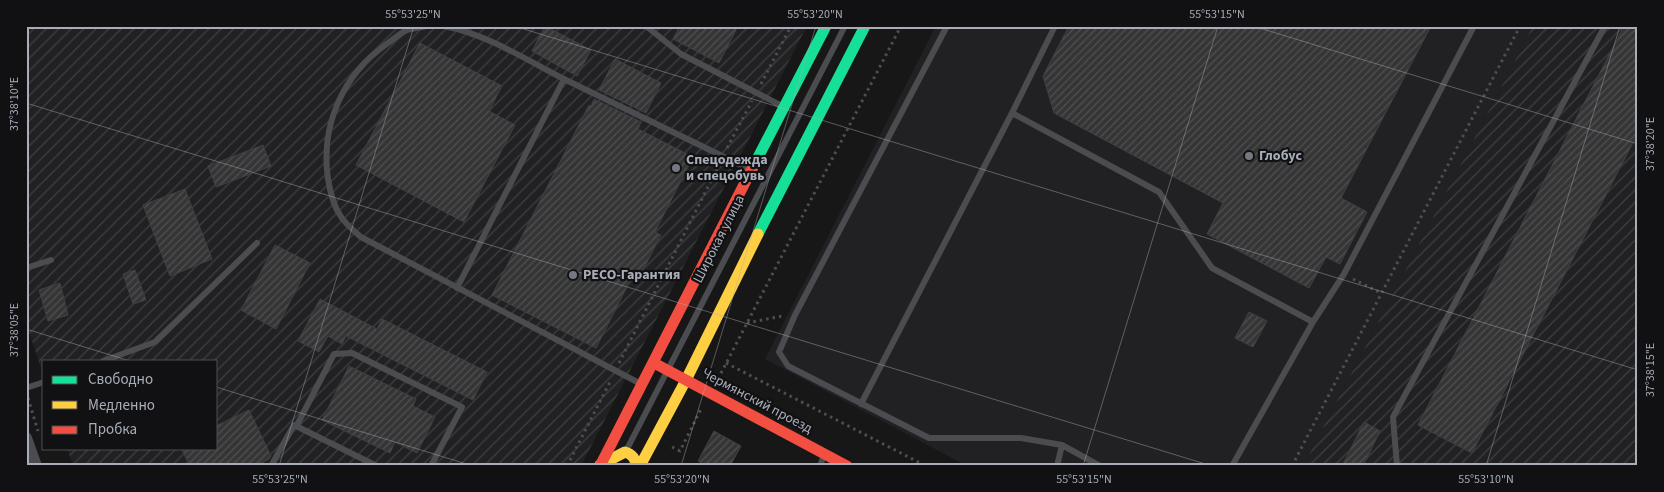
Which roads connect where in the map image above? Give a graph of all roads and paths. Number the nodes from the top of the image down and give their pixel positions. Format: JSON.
{"nodes":[{"id":1,"x":426,"y":26,"type":"edge"},
{"id":2,"x":444,"y":26,"type":"edge"},
{"id":3,"x":646,"y":26,"type":"edge"},
{"id":4,"x":792,"y":26,"type":"edge"},
{"id":5,"x":826,"y":26,"type":"edge"},
{"id":6,"x":845,"y":26,"type":"edge"},
{"id":7,"x":865,"y":26,"type":"edge"},
{"id":8,"x":901,"y":26,"type":"edge"},
{"id":9,"x":947,"y":26,"type":"edge"},
{"id":10,"x":1055,"y":26,"type":"edge"},
{"id":11,"x":1474,"y":26,"type":"edge"},
{"id":12,"x":1520,"y":26,"type":"edge"},
{"id":13,"x":1605,"y":26,"type":"edge"},
{"id":14,"x":564,"y":79,"type":"junction"},
{"id":15,"x":756,"y":93,"type":"junction"},
{"id":16,"x":784,"y":107,"type":"junction"},
{"id":17,"x":1012,"y":114,"type":"junction"},
{"id":18,"x":723,"y":156,"type":"junction"},
{"id":19,"x":752,"y":170,"type":"junction"},
{"id":20,"x":257,"y":243,"type":"dead end"},
{"id":21,"x":51,"y":260,"type":"dead end"},
{"id":22,"x":26,"y":268,"type":"edge"},
{"id":23,"x":1351,"y":278,"type":"dead end"},
{"id":24,"x":457,"y":288,"type":"junction"},
{"id":25,"x":1382,"y":293,"type":"junction"},
{"id":26,"x":796,"y":314,"type":"junction"},
{"id":27,"x":1313,"y":322,"type":"junction"},
{"id":28,"x":747,"y":323,"type":"junction"},
{"id":29,"x":106,"y":360,"type":"edge"},
{"id":30,"x":654,"y":362,"type":"junction"},
{"id":31,"x":726,"y":363,"type":"junction"},
{"id":32,"x":615,"y":370,"type":"junction"},
{"id":33,"x":668,"y":370,"type":"junction"},
{"id":34,"x":686,"y":380,"type":"junction"},
{"id":35,"x":42,"y":383,"type":"edge"},
{"id":36,"x":642,"y":384,"type":"junction"},
{"id":37,"x":714,"y":385,"type":"dead end"},
{"id":38,"x":26,"y":388,"type":"edge"},
{"id":39,"x":26,"y":393,"type":"edge"},
{"id":40,"x":861,"y":404,"type":"junction"},
{"id":41,"x":703,"y":406,"type":"dead end"},
{"id":42,"x":597,"y":410,"type":"junction"},
{"id":43,"x":602,"y":412,"type":"dead end"},
{"id":44,"x":298,"y":426,"type":"junction"},
{"id":45,"x":41,"y":438,"type":"dead end"},
{"id":46,"x":27,"y":445,"type":"edge"},
{"id":47,"x":1062,"y":445,"type":"junction"},
{"id":48,"x":672,"y":447,"type":"dead end"},
{"id":49,"x":625,"y":452,"type":"junction"},
{"id":50,"x":825,"y":454,"type":"junction"},
{"id":51,"x":36,"y":466,"type":"edge"},
{"id":52,"x":271,"y":466,"type":"edge"},
{"id":53,"x":377,"y":466,"type":"edge"},
{"id":54,"x":431,"y":466,"type":"edge"},
{"id":55,"x":567,"y":466,"type":"edge"},
{"id":56,"x":600,"y":466,"type":"edge"},
{"id":57,"x":618,"y":466,"type":"edge"},
{"id":58,"x":636,"y":466,"type":"edge"},
{"id":59,"x":640,"y":466,"type":"edge"},
{"id":60,"x":820,"y":466,"type":"edge"},
{"id":61,"x":847,"y":466,"type":"edge"},
{"id":62,"x":926,"y":466,"type":"edge"},
{"id":63,"x":1057,"y":466,"type":"edge"},
{"id":64,"x":1100,"y":466,"type":"edge"},
{"id":65,"x":1232,"y":466,"type":"edge"},
{"id":66,"x":1292,"y":466,"type":"edge"},
{"id":67,"x":1397,"y":466,"type":"edge"}],
"edges":[{"from":1,"to":24,"type":"lane"},
{"from":2,"to":14,"type":"lane"},
{"from":3,"to":15,"type":"lane"},
{"from":4,"to":15,"type":"path"},
{"from":5,"to":16,"type":"main road","name":"Широкая улица"},
{"from":6,"to":33,"type":"lane","name":"Широкая улица"},
{"from":7,"to":34,"type":"main road"},
{"from":8,"to":28,"type":"path"},
{"from":9,"to":26,"type":"lane"},
{"from":10,"to":17,"type":"lane"},
{"from":11,"to":27,"type":"lane"},
{"from":12,"to":25,"type":"path"},
{"from":13,"to":67,"type":"lane"},
{"from":14,"to":18,"type":"lane"},
{"from":14,"to":24,"type":"lane"},
{"from":15,"to":16,"type":"lane"},
{"from":15,"to":18,"type":"path"},
{"from":16,"to":19,"type":"main road","name":"Широкая улица"},
{"from":17,"to":27,"type":"lane"},
{"from":17,"to":40,"type":"lane"},
{"from":18,"to":19,"type":"lane"},
{"from":18,"to":32,"type":"path"},
{"from":19,"to":30,"type":"main road","name":"Широкая улица"},
{"from":20,"to":29,"type":"lane"},
{"from":21,"to":22,"type":"lane"},
{"from":23,"to":25,"type":"path"},
{"from":24,"to":32,"type":"lane"},
{"from":25,"to":66,"type":"path"},
{"from":26,"to":28,"type":"path"},
{"from":26,"to":40,"type":"lane"},
{"from":27,"to":65,"type":"lane"},
{"from":28,"to":31,"type":"path"},
{"from":30,"to":33,"type":"main road","name":"Чермянский проезд"},
{"from":30,"to":36,"type":"main road","name":"Широкая улица"},
{"from":31,"to":37,"type":"path"},
{"from":31,"to":62,"type":"path"},
{"from":32,"to":36,"type":"lane"},
{"from":32,"to":42,"type":"path"},
{"from":33,"to":34,"type":"main road","name":"Чермянский проезд"},
{"from":33,"to":49,"type":"lane","name":"Широкая улица"},
{"from":34,"to":50,"type":"main road","name":"Чермянский проезд"},
{"from":34,"to":59,"type":"main road"},
{"from":35,"to":38,"type":"lane"},
{"from":36,"to":56,"type":"main road","name":"Широкая улица"},
{"from":39,"to":45,"type":"path"},
{"from":40,"to":47,"type":"lane"},
{"from":41,"to":48,"type":"path"},
{"from":42,"to":43,"type":"path"},
{"from":42,"to":55,"type":"path"},
{"from":44,"to":52,"type":"lane"},
{"from":44,"to":53,"type":"lane"},
{"from":44,"to":54,"type":"lane"},
{"from":46,"to":51,"type":"street"},
{"from":47,"to":63,"type":"lane"},
{"from":47,"to":64,"type":"lane"},
{"from":49,"to":56,"type":"main road"},
{"from":49,"to":57,"type":"lane","name":"Широкая улица"},
{"from":49,"to":58,"type":"main road"},
{"from":50,"to":60,"type":"lane"},
{"from":50,"to":61,"type":"main road","name":"Чермянский проезд"}]}
